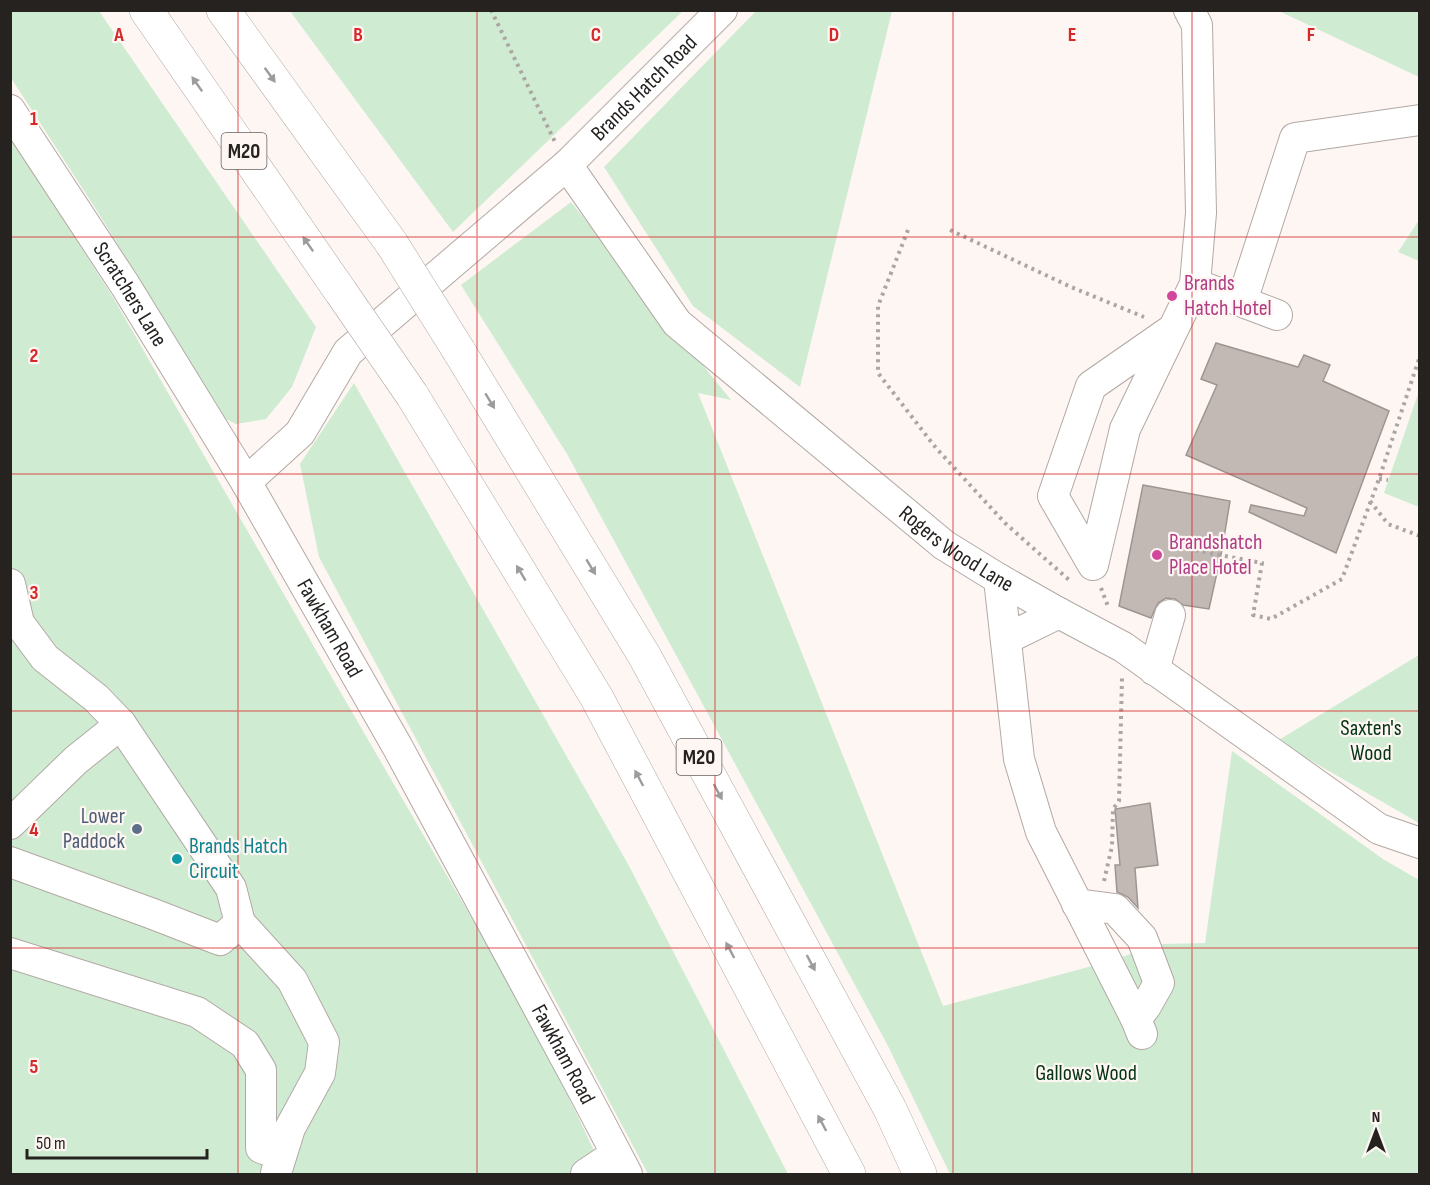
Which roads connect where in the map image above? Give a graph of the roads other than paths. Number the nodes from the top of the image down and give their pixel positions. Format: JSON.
{"nodes":[{"id":1,"x":146,"y":10,"type":"edge"},
{"id":2,"x":223,"y":10,"type":"edge"},
{"id":3,"x":722,"y":10,"type":"edge"},
{"id":4,"x":1189,"y":10,"type":"edge"},
{"id":5,"x":10,"y":110,"type":"edge"},
{"id":6,"x":1419,"y":120,"type":"edge"},
{"id":7,"x":567,"y":165,"type":"junction"},
{"id":8,"x":1195,"y":284,"type":"junction"},
{"id":9,"x":1242,"y":301,"type":"junction"},
{"id":10,"x":1277,"y":315,"type":"dead end"},
{"id":11,"x":1173,"y":329,"type":"junction"},
{"id":12,"x":246,"y":482,"type":"junction"},
{"id":13,"x":999,"y":579,"type":"junction"},
{"id":14,"x":10,"y":584,"type":"edge"},
{"id":15,"x":1059,"y":613,"type":"junction"},
{"id":16,"x":1170,"y":615,"type":"dead end"},
{"id":17,"x":15,"y":627,"type":"edge"},
{"id":18,"x":1006,"y":639,"type":"junction"},
{"id":19,"x":1154,"y":670,"type":"junction"},
{"id":20,"x":121,"y":724,"type":"junction"},
{"id":21,"x":10,"y":824,"type":"edge"},
{"id":22,"x":1419,"y":843,"type":"edge"},
{"id":23,"x":10,"y":862,"type":"edge"},
{"id":24,"x":1088,"y":905,"type":"junction"},
{"id":25,"x":240,"y":923,"type":"junction"},
{"id":26,"x":10,"y":952,"type":"edge"},
{"id":27,"x":622,"y":1164,"type":"edge"},
{"id":28,"x":278,"y":1165,"type":"edge"},
{"id":29,"x":586,"y":1174,"type":"edge"},
{"id":30,"x":849,"y":1174,"type":"edge"},
{"id":31,"x":920,"y":1174,"type":"edge"}],
"edges":[{"from":30,"to":1,"type":"highway","number":"M20","one_way":true,"bridge":true},
{"from":2,"to":31,"type":"highway","number":"M20","one_way":true,"bridge":true},
{"from":3,"to":7,"type":"street","name":"Brands Hatch Road"},
{"from":4,"to":8,"type":"street"},
{"from":5,"to":12,"type":"street","name":"Scratchers Lane"},
{"from":6,"to":9,"type":"street"},
{"from":7,"to":12,"type":"street"},
{"from":7,"to":13,"type":"street","name":"Rogers Wood Lane"},
{"from":8,"to":9,"type":"street"},
{"from":8,"to":11,"type":"street"},
{"from":9,"to":10,"type":"street"},
{"from":11,"to":11,"type":"street"},
{"from":12,"to":27,"type":"street","name":"Fawkham Road"},
{"from":13,"to":15,"type":"street","name":"Rogers Wood Lane"},
{"from":13,"to":18,"type":"street"},
{"from":14,"to":17,"type":"street"},
{"from":15,"to":18,"type":"street"},
{"from":15,"to":19,"type":"street","name":"Rogers Wood Lane"},
{"from":16,"to":19,"type":"street"},
{"from":17,"to":20,"type":"street"},
{"from":18,"to":24,"type":"street"},
{"from":19,"to":22,"type":"street","name":"Rogers Wood Lane"},
{"from":20,"to":21,"type":"street"},
{"from":20,"to":25,"type":"street"},
{"from":23,"to":25,"type":"street"},
{"from":24,"to":24,"type":"street"},
{"from":25,"to":28,"type":"street"},
{"from":26,"to":28,"type":"street"},
{"from":27,"to":29,"type":"street"}]}
